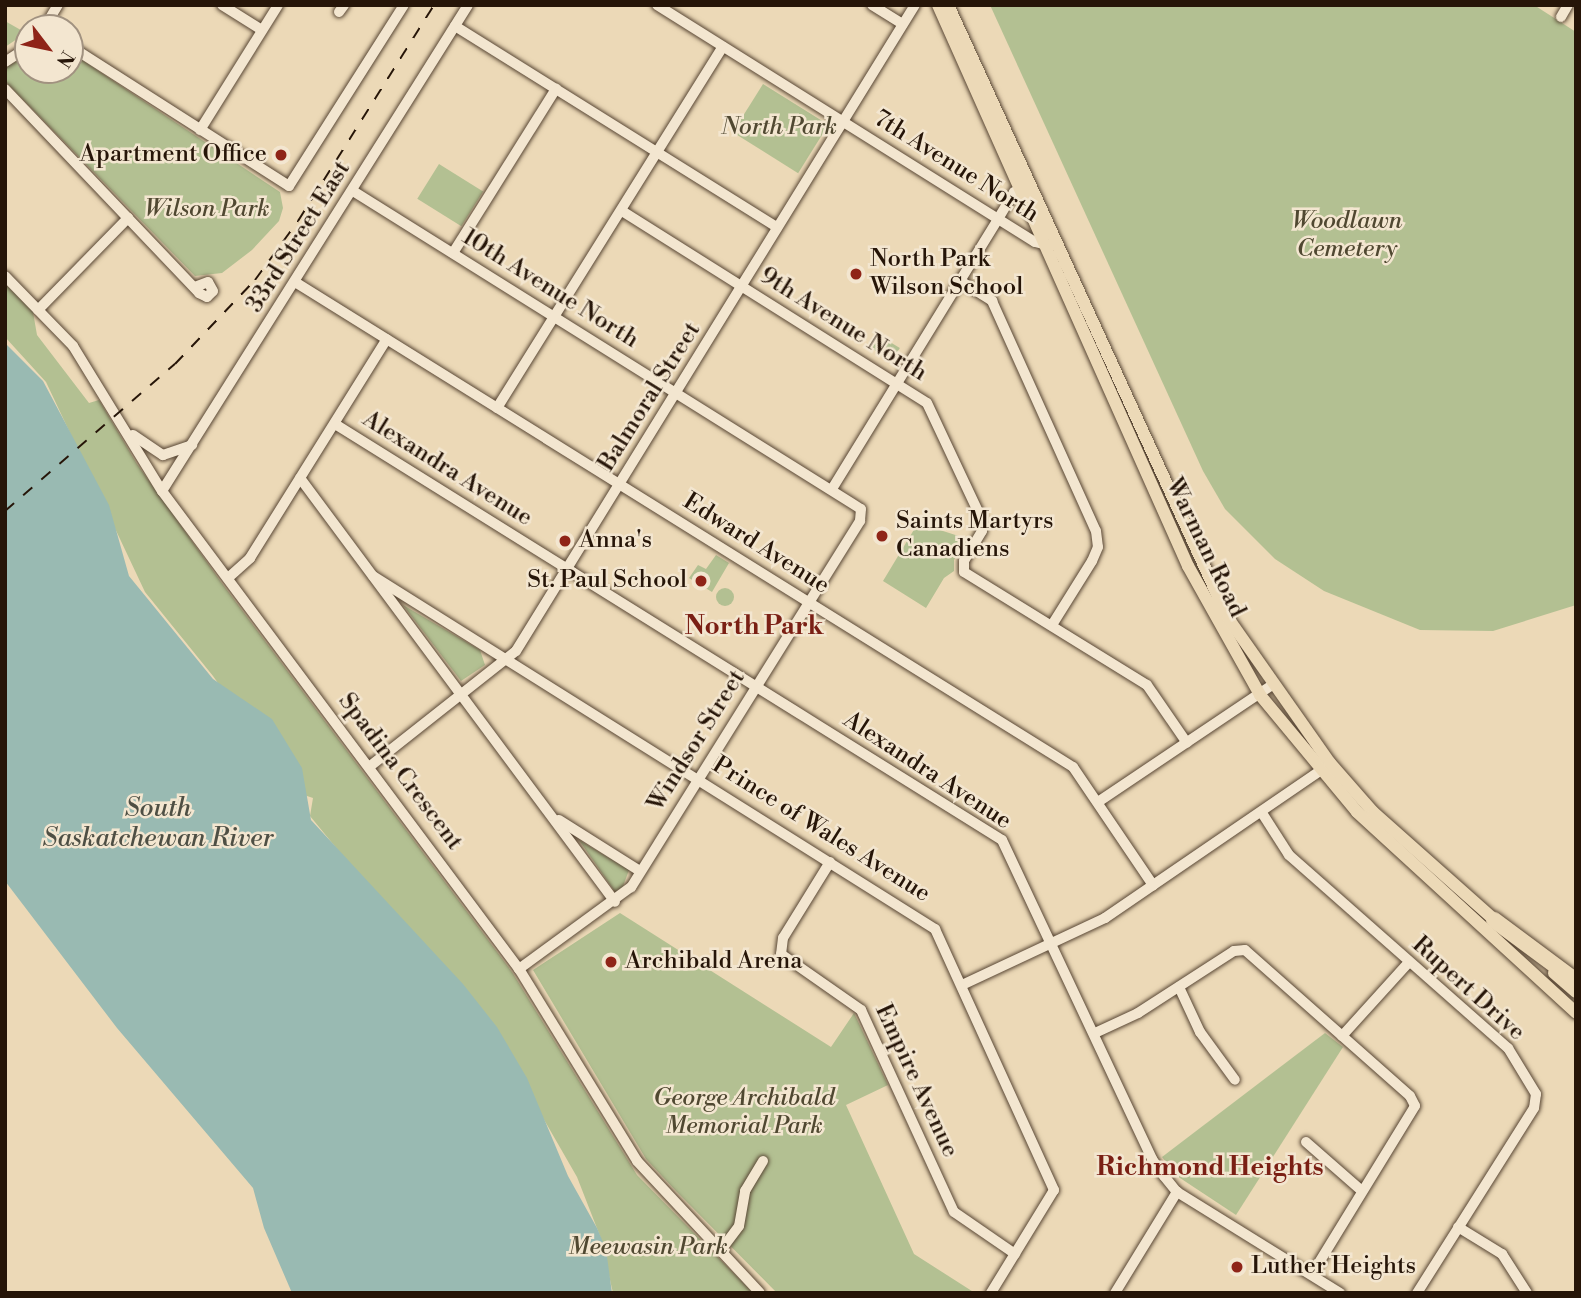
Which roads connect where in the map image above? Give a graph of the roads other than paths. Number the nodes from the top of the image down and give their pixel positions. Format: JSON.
{"nodes":[{"id":1,"x":222,"y":5,"type":"edge"},
{"id":2,"x":278,"y":5,"type":"edge"},
{"id":3,"x":404,"y":5,"type":"edge"},
{"id":4,"x":468,"y":5,"type":"edge"},
{"id":5,"x":657,"y":5,"type":"edge"},
{"id":6,"x":872,"y":5,"type":"edge"},
{"id":7,"x":915,"y":5,"type":"edge"},
{"id":8,"x":938,"y":5,"type":"edge"},
{"id":9,"x":948,"y":5,"type":"edge"},
{"id":10,"x":1568,"y":5,"type":"edge"},
{"id":11,"x":1561,"y":17,"type":"dead end"},
{"id":12,"x":903,"y":24,"type":"junction"},
{"id":13,"x":455,"y":26,"type":"junction"},
{"id":14,"x":262,"y":30,"type":"junction"},
{"id":15,"x":723,"y":47,"type":"junction"},
{"id":16,"x":84,"y":55,"type":"edge"},
{"id":17,"x":5,"y":89,"type":"edge"},
{"id":18,"x":556,"y":89,"type":"junction"},
{"id":19,"x":844,"y":122,"type":"junction"},
{"id":20,"x":201,"y":130,"type":"junction"},
{"id":21,"x":658,"y":153,"type":"junction"},
{"id":22,"x":353,"y":191,"type":"junction"},
{"id":23,"x":1020,"y":191,"type":"junction"},
{"id":24,"x":622,"y":211,"type":"junction"},
{"id":25,"x":128,"y":218,"type":"junction"},
{"id":26,"x":998,"y":219,"type":"junction"},
{"id":27,"x":778,"y":227,"type":"junction"},
{"id":28,"x":1050,"y":246,"type":"junction"},
{"id":29,"x":453,"y":253,"type":"junction"},
{"id":30,"x":5,"y":276,"type":"edge"},
{"id":31,"x":295,"y":282,"type":"junction"},
{"id":32,"x":962,"y":282,"type":"junction"},
{"id":33,"x":195,"y":287,"type":"dead end"},
{"id":34,"x":742,"y":287,"type":"junction"},
{"id":35,"x":38,"y":310,"type":"junction"},
{"id":36,"x":555,"y":316,"type":"junction"},
{"id":37,"x":387,"y":339,"type":"junction"},
{"id":38,"x":898,"y":384,"type":"junction"},
{"id":39,"x":678,"y":394,"type":"junction"},
{"id":40,"x":497,"y":408,"type":"junction"},
{"id":41,"x":335,"y":424,"type":"junction"},
{"id":42,"x":125,"y":428,"type":"junction"},
{"id":43,"x":194,"y":443,"type":"junction"},
{"id":44,"x":300,"y":478,"type":"junction"},
{"id":45,"x":620,"y":484,"type":"junction"},
{"id":46,"x":832,"y":489,"type":"junction"},
{"id":47,"x":162,"y":491,"type":"junction"},
{"id":48,"x":568,"y":568,"type":"junction"},
{"id":49,"x":373,"y":576,"type":"junction"},
{"id":50,"x":228,"y":578,"type":"junction"},
{"id":51,"x":808,"y":602,"type":"junction"},
{"id":52,"x":1052,"y":625,"type":"junction"},
{"id":53,"x":506,"y":660,"type":"junction"},
{"id":54,"x":1272,"y":685,"type":"junction"},
{"id":55,"x":756,"y":686,"type":"junction"},
{"id":56,"x":1260,"y":695,"type":"junction"},
{"id":57,"x":463,"y":696,"type":"junction"},
{"id":58,"x":1187,"y":743,"type":"junction"},
{"id":59,"x":1330,"y":763,"type":"junction"},
{"id":60,"x":369,"y":766,"type":"junction"},
{"id":61,"x":1320,"y":772,"type":"junction"},
{"id":62,"x":698,"y":778,"type":"junction"},
{"id":63,"x":1098,"y":802,"type":"junction"},
{"id":64,"x":1262,"y":813,"type":"junction"},
{"id":65,"x":553,"y":817,"type":"junction"},
{"id":66,"x":830,"y":862,"type":"junction"},
{"id":67,"x":640,"y":871,"type":"junction"},
{"id":68,"x":1153,"y":885,"type":"junction"},
{"id":69,"x":615,"y":902,"type":"junction"},
{"id":70,"x":1494,"y":920,"type":"junction"},
{"id":71,"x":1053,"y":944,"type":"junction"},
{"id":72,"x":1409,"y":962,"type":"junction"},
{"id":73,"x":519,"y":969,"type":"junction"},
{"id":74,"x":1576,"y":981,"type":"edge"},
{"id":75,"x":961,"y":985,"type":"junction"},
{"id":76,"x":1179,"y":987,"type":"junction"},
{"id":77,"x":1576,"y":992,"type":"edge"},
{"id":78,"x":1576,"y":1013,"type":"edge"},
{"id":79,"x":1095,"y":1033,"type":"junction"},
{"id":80,"x":1342,"y":1036,"type":"junction"},
{"id":81,"x":1235,"y":1080,"type":"dead end"},
{"id":82,"x":1306,"y":1142,"type":"dead end"},
{"id":83,"x":764,"y":1161,"type":"dead end"},
{"id":84,"x":1363,"y":1191,"type":"junction"},
{"id":85,"x":1177,"y":1192,"type":"junction"},
{"id":86,"x":1458,"y":1227,"type":"junction"},
{"id":87,"x":721,"y":1250,"type":"junction"},
{"id":88,"x":1015,"y":1254,"type":"junction"},
{"id":89,"x":1312,"y":1274,"type":"junction"},
{"id":90,"x":760,"y":1293,"type":"edge"},
{"id":91,"x":991,"y":1293,"type":"edge"},
{"id":92,"x":1115,"y":1293,"type":"edge"},
{"id":93,"x":1340,"y":1293,"type":"edge"},
{"id":94,"x":1417,"y":1293,"type":"edge"},
{"id":95,"x":1527,"y":1293,"type":"edge"}],
"edges":[{"from":1,"to":14,"type":"street"},
{"from":2,"to":14,"type":"street"},
{"from":3,"to":20,"type":"street"},
{"from":4,"to":13,"type":"street","name":"33rd Street East"},
{"from":5,"to":15,"type":"street","name":"7th Avenue North"},
{"from":6,"to":12,"type":"street"},
{"from":7,"to":12,"type":"street","name":"Balmoral Street"},
{"from":8,"to":23,"type":"main road","name":"Warman Road"},
{"from":9,"to":28,"type":"main road","name":"Warman Road"},
{"from":10,"to":11,"type":"street"},
{"from":12,"to":19,"type":"street","name":"Balmoral Street"},
{"from":13,"to":18,"type":"street"},
{"from":13,"to":22,"type":"street","name":"33rd Street East"},
{"from":14,"to":20,"type":"street"},
{"from":15,"to":19,"type":"street","name":"7th Avenue North"},
{"from":15,"to":21,"type":"street"},
{"from":16,"to":20,"type":"street"},
{"from":17,"to":25,"type":"street"},
{"from":18,"to":21,"type":"street"},
{"from":18,"to":29,"type":"street"},
{"from":19,"to":26,"type":"street","name":"7th Avenue North"},
{"from":19,"to":27,"type":"street","name":"Balmoral Street"},
{"from":21,"to":24,"type":"street"},
{"from":21,"to":27,"type":"street"},
{"from":22,"to":29,"type":"street","name":"10th Avenue North"},
{"from":22,"to":31,"type":"street","name":"33rd Street East"},
{"from":23,"to":26,"type":"street"},
{"from":23,"to":28,"type":"main road","name":"Warman Road"},
{"from":24,"to":34,"type":"street","name":"9th Avenue North"},
{"from":24,"to":36,"type":"street"},
{"from":25,"to":33,"type":"street"},
{"from":25,"to":35,"type":"street"},
{"from":26,"to":28,"type":"street","name":"7th Avenue North"},
{"from":26,"to":32,"type":"street"},
{"from":27,"to":34,"type":"street","name":"Balmoral Street"},
{"from":28,"to":54,"type":"main road","name":"Warman Road"},
{"from":28,"to":56,"type":"main road","name":"Warman Road"},
{"from":29,"to":36,"type":"street","name":"10th Avenue North"},
{"from":30,"to":35,"type":"street","name":"Spadina Crescent"},
{"from":31,"to":37,"type":"street","name":"Edward Avenue"},
{"from":31,"to":43,"type":"street","name":"33rd Street East"},
{"from":32,"to":38,"type":"street"},
{"from":32,"to":52,"type":"street"},
{"from":34,"to":38,"type":"street","name":"9th Avenue North"},
{"from":34,"to":39,"type":"street","name":"Balmoral Street"},
{"from":35,"to":42,"type":"street","name":"Spadina Crescent"},
{"from":36,"to":39,"type":"street","name":"10th Avenue North"},
{"from":36,"to":40,"type":"street"},
{"from":37,"to":40,"type":"street","name":"Edward Avenue"},
{"from":37,"to":41,"type":"street"},
{"from":38,"to":46,"type":"street"},
{"from":38,"to":52,"type":"street","name":"9th Avenue North"},
{"from":39,"to":45,"type":"street","name":"Balmoral Street"},
{"from":39,"to":46,"type":"street","name":"10th Avenue North"},
{"from":40,"to":45,"type":"street","name":"Edward Avenue"},
{"from":41,"to":44,"type":"street"},
{"from":41,"to":48,"type":"street","name":"Alexandra Avenue"},
{"from":42,"to":43,"type":"street"},
{"from":42,"to":47,"type":"street","name":"Spadina Crescent"},
{"from":43,"to":47,"type":"street","name":"33rd Street East"},
{"from":44,"to":49,"type":"street"},
{"from":44,"to":50,"type":"street"},
{"from":45,"to":48,"type":"street","name":"Balmoral Street"},
{"from":45,"to":51,"type":"street","name":"Edward Avenue"},
{"from":46,"to":51,"type":"street","name":"Windsor Street"},
{"from":47,"to":50,"type":"street","name":"Spadina Crescent"},
{"from":48,"to":53,"type":"street","name":"Balmoral Street"},
{"from":48,"to":55,"type":"street","name":"Alexandra Avenue"},
{"from":49,"to":53,"type":"street","name":"Prince of Wales Avenue"},
{"from":49,"to":57,"type":"street"},
{"from":50,"to":60,"type":"street","name":"Spadina Crescent"},
{"from":51,"to":55,"type":"street","name":"Windsor Street"},
{"from":51,"to":63,"type":"street","name":"Edward Avenue"},
{"from":52,"to":58,"type":"street","name":"9th Avenue North"},
{"from":53,"to":57,"type":"street","name":"Balmoral Street"},
{"from":53,"to":62,"type":"street","name":"Prince of Wales Avenue"},
{"from":54,"to":56,"type":"street"},
{"from":54,"to":59,"type":"main road","name":"Warman Road"},
{"from":55,"to":62,"type":"street","name":"Windsor Street"},
{"from":55,"to":71,"type":"street","name":"Alexandra Avenue"},
{"from":56,"to":58,"type":"street"},
{"from":56,"to":61,"type":"main road","name":"Warman Road"},
{"from":57,"to":60,"type":"street","name":"Balmoral Street"},
{"from":57,"to":65,"type":"street"},
{"from":58,"to":63,"type":"street"},
{"from":59,"to":61,"type":"street"},
{"from":59,"to":70,"type":"main road","name":"Warman Road"},
{"from":60,"to":73,"type":"street","name":"Spadina Crescent"},
{"from":61,"to":64,"type":"street"},
{"from":61,"to":78,"type":"main road","name":"Warman Road"},
{"from":62,"to":66,"type":"street","name":"Prince of Wales Avenue"},
{"from":62,"to":67,"type":"street","name":"Windsor Street"},
{"from":63,"to":68,"type":"street","name":"Edward Avenue"},
{"from":64,"to":68,"type":"street"},
{"from":64,"to":72,"type":"street","name":"Rupert Drive"},
{"from":65,"to":67,"type":"street"},
{"from":65,"to":69,"type":"street"},
{"from":66,"to":75,"type":"street","name":"Prince of Wales Avenue"},
{"from":66,"to":88,"type":"street","name":"Empire Avenue"},
{"from":67,"to":69,"type":"street","name":"Windsor Street"},
{"from":68,"to":71,"type":"street"},
{"from":69,"to":73,"type":"street","name":"Windsor Street"},
{"from":70,"to":74,"type":"highway"},
{"from":70,"to":77,"type":"main road","name":"Warman Road"},
{"from":71,"to":75,"type":"street"},
{"from":71,"to":79,"type":"street","name":"Alexandra Avenue"},
{"from":72,"to":80,"type":"street"},
{"from":72,"to":86,"type":"street","name":"Rupert Drive"},
{"from":73,"to":87,"type":"street","name":"Spadina Crescent"},
{"from":75,"to":88,"type":"street","name":"Prince of Wales Avenue"},
{"from":76,"to":79,"type":"street"},
{"from":76,"to":80,"type":"street"},
{"from":76,"to":81,"type":"street"},
{"from":79,"to":85,"type":"street","name":"Alexandra Avenue"},
{"from":80,"to":84,"type":"street"},
{"from":82,"to":84,"type":"street"},
{"from":83,"to":87,"type":"street"},
{"from":84,"to":89,"type":"street"},
{"from":85,"to":89,"type":"street","name":"Alexandra Avenue"},
{"from":85,"to":92,"type":"street"},
{"from":86,"to":94,"type":"street","name":"Rupert Drive"},
{"from":86,"to":95,"type":"street"},
{"from":87,"to":90,"type":"street","name":"Spadina Crescent"},
{"from":88,"to":91,"type":"street","name":"Prince of Wales Avenue"},
{"from":89,"to":93,"type":"street","name":"Alexandra Avenue"}]}
